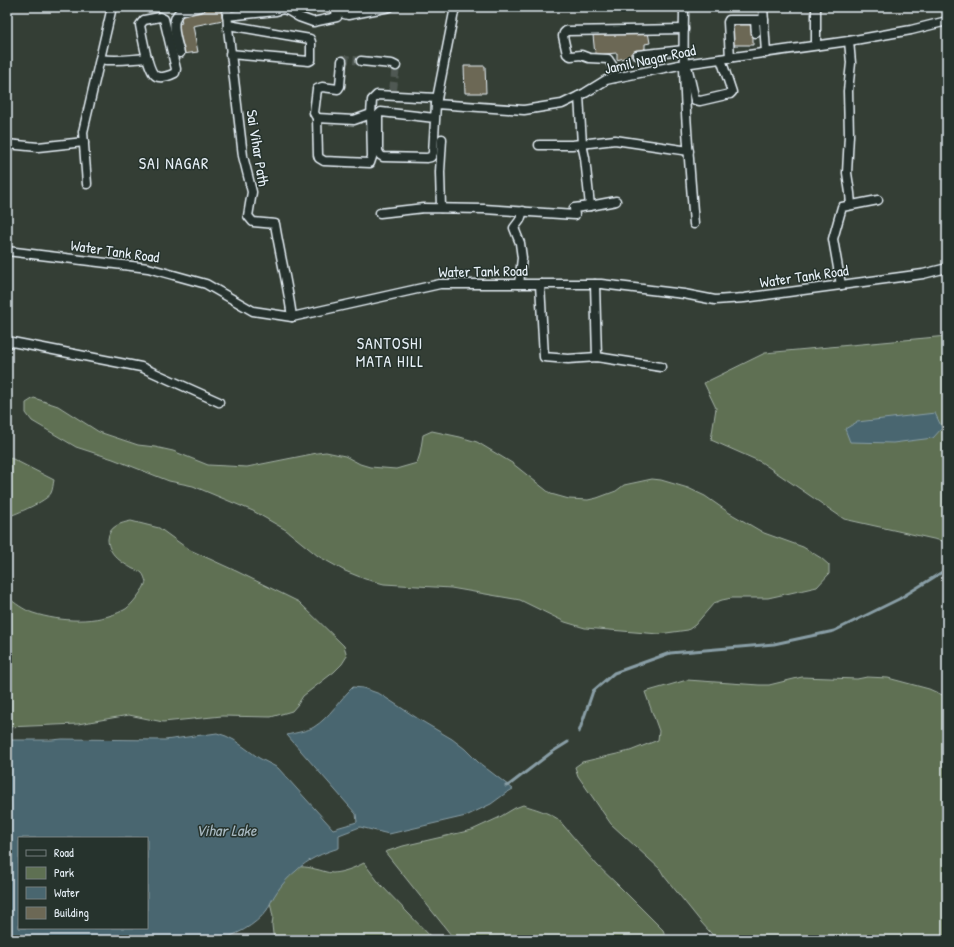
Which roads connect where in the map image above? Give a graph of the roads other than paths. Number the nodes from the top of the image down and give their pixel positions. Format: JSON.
{"nodes":[{"id":1,"x":112,"y":7,"type":"edge"},
{"id":2,"x":201,"y":7,"type":"edge"},
{"id":3,"x":227,"y":7,"type":"edge"},
{"id":4,"x":336,"y":7,"type":"edge"},
{"id":5,"x":340,"y":7,"type":"edge"},
{"id":6,"x":390,"y":7,"type":"edge"},
{"id":7,"x":455,"y":7,"type":"edge"},
{"id":8,"x":684,"y":7,"type":"edge"},
{"id":9,"x":763,"y":7,"type":"edge"},
{"id":10,"x":816,"y":7,"type":"edge"},
{"id":11,"x":227,"y":16,"type":"junction"},
{"id":12,"x":760,"y":20,"type":"junction"},
{"id":13,"x":947,"y":21,"type":"edge"},
{"id":14,"x":228,"y":25,"type":"junction"},
{"id":15,"x":684,"y":26,"type":"junction"},
{"id":16,"x":570,"y":28,"type":"dead end"},
{"id":17,"x":756,"y":33,"type":"dead end"},
{"id":18,"x":849,"y":41,"type":"junction"},
{"id":19,"x":816,"y":45,"type":"junction"},
{"id":20,"x":684,"y":50,"type":"junction"},
{"id":21,"x":180,"y":53,"type":"dead end"},
{"id":22,"x":766,"y":53,"type":"junction"},
{"id":23,"x":230,"y":54,"type":"junction"},
{"id":24,"x":637,"y":55,"type":"dead end"},
{"id":25,"x":147,"y":58,"type":"junction"},
{"id":26,"x":730,"y":58,"type":"junction"},
{"id":27,"x":100,"y":59,"type":"junction"},
{"id":28,"x":721,"y":59,"type":"junction"},
{"id":29,"x":342,"y":61,"type":"dead end"},
{"id":30,"x":361,"y":61,"type":"tunnel mouth"},
{"id":31,"x":685,"y":64,"type":"junction"},
{"id":32,"x":396,"y":66,"type":"dead end"},
{"id":33,"x":614,"y":78,"type":"junction"},
{"id":34,"x":579,"y":96,"type":"junction"},
{"id":35,"x":436,"y":101,"type":"junction"},
{"id":36,"x":371,"y":114,"type":"junction"},
{"id":37,"x":317,"y":118,"type":"junction"},
{"id":38,"x":435,"y":118,"type":"junction"},
{"id":39,"x":442,"y":139,"type":"dead end"},
{"id":40,"x":84,"y":142,"type":"junction"},
{"id":41,"x":7,"y":144,"type":"edge"},
{"id":42,"x":582,"y":144,"type":"junction"},
{"id":43,"x":539,"y":146,"type":"dead end"},
{"id":44,"x":689,"y":151,"type":"junction"},
{"id":45,"x":87,"y":184,"type":"dead end"},
{"id":46,"x":878,"y":200,"type":"dead end"},
{"id":47,"x":616,"y":201,"type":"dead end"},
{"id":48,"x":851,"y":205,"type":"junction"},
{"id":49,"x":590,"y":206,"type":"junction"},
{"id":50,"x":441,"y":208,"type":"junction"},
{"id":51,"x":523,"y":211,"type":"junction"},
{"id":52,"x":380,"y":213,"type":"dead end"},
{"id":53,"x":694,"y":224,"type":"dead end"},
{"id":54,"x":7,"y":251,"type":"edge"},
{"id":55,"x":947,"y":268,"type":"edge"},
{"id":56,"x":519,"y":284,"type":"junction"},
{"id":57,"x":540,"y":284,"type":"junction"},
{"id":58,"x":595,"y":284,"type":"junction"},
{"id":59,"x":841,"y":285,"type":"junction"},
{"id":60,"x":292,"y":317,"type":"junction"},
{"id":61,"x":7,"y":341,"type":"edge"},
{"id":62,"x":597,"y":357,"type":"junction"},
{"id":63,"x":661,"y":367,"type":"dead end"},
{"id":64,"x":219,"y":402,"type":"dead end"}],
"edges":[{"from":1,"to":27,"type":"street"},
{"from":2,"to":21,"type":"street"},
{"from":3,"to":11,"type":"street","name":"Sai Vihar Path"},
{"from":4,"to":11,"type":"street"},
{"from":5,"to":6,"type":"street"},
{"from":7,"to":35,"type":"street"},
{"from":8,"to":15,"type":"street"},
{"from":9,"to":12,"type":"street"},
{"from":10,"to":19,"type":"street"},
{"from":11,"to":14,"type":"street","name":"Sai Vihar Path"},
{"from":12,"to":17,"type":"street"},
{"from":12,"to":22,"type":"street"},
{"from":12,"to":26,"type":"street"},
{"from":13,"to":18,"type":"street","name":"Jamil Nagar Road"},
{"from":14,"to":23,"type":"street","name":"Sai Vihar Path"},
{"from":14,"to":23,"type":"street"},
{"from":15,"to":16,"type":"street"},
{"from":15,"to":20,"type":"street"},
{"from":15,"to":33,"type":"street"},
{"from":18,"to":19,"type":"street","name":"Jamil Nagar Road"},
{"from":18,"to":48,"type":"street"},
{"from":19,"to":22,"type":"street","name":"Jamil Nagar Road"},
{"from":20,"to":24,"type":"street"},
{"from":20,"to":31,"type":"street"},
{"from":22,"to":26,"type":"street","name":"Jamil Nagar Road"},
{"from":23,"to":60,"type":"street","name":"Sai Vihar Path"},
{"from":25,"to":25,"type":"street"},
{"from":25,"to":27,"type":"street"},
{"from":26,"to":28,"type":"street","name":"Jamil Nagar Road"},
{"from":27,"to":40,"type":"street"},
{"from":28,"to":31,"type":"street","name":"Jamil Nagar Road"},
{"from":28,"to":31,"type":"street"},
{"from":29,"to":37,"type":"street"},
{"from":30,"to":32,"type":"street"},
{"from":31,"to":33,"type":"street","name":"Jamil Nagar Road"},
{"from":31,"to":44,"type":"street"},
{"from":33,"to":34,"type":"street","name":"Jamil Nagar Road"},
{"from":34,"to":35,"type":"street","name":"Jamil Nagar Road"},
{"from":34,"to":42,"type":"street"},
{"from":35,"to":36,"type":"street","name":"Jamil Nagar Road"},
{"from":35,"to":38,"type":"street"},
{"from":36,"to":37,"type":"street"},
{"from":36,"to":37,"type":"street","name":"Jamil Nagar Road"},
{"from":38,"to":38,"type":"street"},
{"from":39,"to":50,"type":"street"},
{"from":40,"to":41,"type":"street"},
{"from":40,"to":45,"type":"street"},
{"from":42,"to":43,"type":"street"},
{"from":42,"to":44,"type":"street"},
{"from":42,"to":49,"type":"street"},
{"from":44,"to":53,"type":"street"},
{"from":46,"to":48,"type":"street"},
{"from":47,"to":49,"type":"street"},
{"from":48,"to":59,"type":"street"},
{"from":49,"to":51,"type":"street"},
{"from":50,"to":51,"type":"street"},
{"from":50,"to":52,"type":"street"},
{"from":51,"to":56,"type":"street"},
{"from":54,"to":60,"type":"street","name":"Water Tank Road"},
{"from":55,"to":59,"type":"street","name":"Water Tank Road"},
{"from":56,"to":57,"type":"street","name":"Water Tank Road"},
{"from":56,"to":60,"type":"street","name":"Water Tank Road"},
{"from":57,"to":58,"type":"street","name":"Water Tank Road"},
{"from":57,"to":62,"type":"street"},
{"from":58,"to":59,"type":"street","name":"Water Tank Road"},
{"from":58,"to":62,"type":"street"},
{"from":61,"to":64,"type":"street"},
{"from":62,"to":63,"type":"street"}]}
